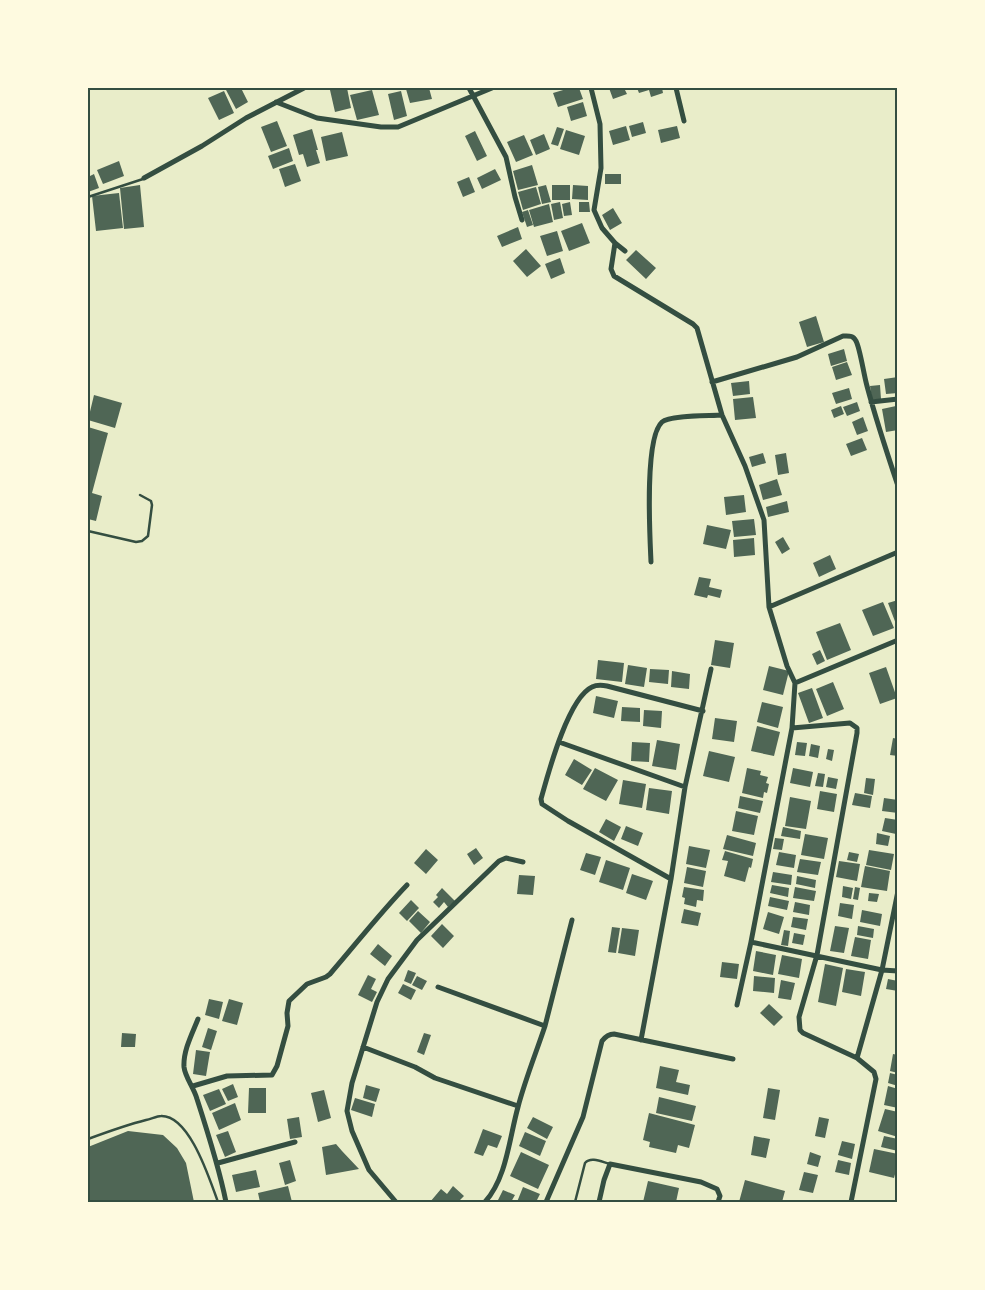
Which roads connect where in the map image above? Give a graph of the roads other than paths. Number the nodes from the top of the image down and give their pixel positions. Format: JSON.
{"nodes":[{"id":1,"x":304,"y":88,"type":"edge"},
{"id":2,"x":469,"y":88,"type":"edge"},
{"id":3,"x":492,"y":88,"type":"edge"},
{"id":4,"x":591,"y":88,"type":"edge"},
{"id":5,"x":676,"y":88,"type":"edge"},
{"id":6,"x":472,"y":95,"type":"junction"},
{"id":7,"x":276,"y":102,"type":"junction"},
{"id":8,"x":684,"y":121,"type":"dead end"},
{"id":9,"x":144,"y":178,"type":"joint"},
{"id":10,"x":88,"y":196,"type":"edge"},
{"id":11,"x":522,"y":220,"type":"dead end"},
{"id":12,"x":615,"y":243,"type":"junction"},
{"id":13,"x":625,"y":252,"type":"dead end"},
{"id":14,"x":712,"y":382,"type":"junction"},
{"id":15,"x":898,"y":399,"type":"edge"},
{"id":16,"x":871,"y":402,"type":"junction"},
{"id":17,"x":722,"y":415,"type":"junction"},
{"id":18,"x":898,"y":486,"type":"edge"},
{"id":19,"x":140,"y":495,"type":"dead end"},
{"id":20,"x":88,"y":531,"type":"edge"},
{"id":21,"x":898,"y":552,"type":"edge"},
{"id":22,"x":651,"y":562,"type":"dead end"},
{"id":23,"x":769,"y":607,"type":"junction"},
{"id":24,"x":898,"y":640,"type":"edge"},
{"id":25,"x":710,"y":669,"type":"dead end"},
{"id":26,"x":795,"y":683,"type":"junction"},
{"id":27,"x":702,"y":711,"type":"junction"},
{"id":28,"x":792,"y":728,"type":"junction"},
{"id":29,"x":559,"y":742,"type":"junction"},
{"id":30,"x":685,"y":788,"type":"junction"},
{"id":31,"x":523,"y":862,"type":"dead end"},
{"id":32,"x":671,"y":879,"type":"junction"},
{"id":33,"x":407,"y":885,"type":"dead end"},
{"id":34,"x":898,"y":891,"type":"edge"},
{"id":35,"x":572,"y":920,"type":"dead end"},
{"id":36,"x":751,"y":942,"type":"junction"},
{"id":37,"x":817,"y":955,"type":"junction"},
{"id":38,"x":882,"y":970,"type":"junction"},
{"id":39,"x":898,"y":971,"type":"edge"},
{"id":40,"x":438,"y":988,"type":"dead end"},
{"id":41,"x":737,"y":1004,"type":"dead end"},
{"id":42,"x":198,"y":1019,"type":"dead end"},
{"id":43,"x":545,"y":1026,"type":"junction"},
{"id":44,"x":641,"y":1040,"type":"junction"},
{"id":45,"x":363,"y":1047,"type":"junction"},
{"id":46,"x":857,"y":1058,"type":"junction"},
{"id":47,"x":733,"y":1059,"type":"dead end"},
{"id":48,"x":193,"y":1086,"type":"junction"},
{"id":49,"x":518,"y":1106,"type":"junction"},
{"id":50,"x":88,"y":1139,"type":"edge"},
{"id":51,"x":294,"y":1142,"type":"dead end"},
{"id":52,"x":218,"y":1163,"type":"junction"},
{"id":53,"x":610,"y":1164,"type":"junction"},
{"id":54,"x":218,"y":1202,"type":"edge"},
{"id":55,"x":226,"y":1202,"type":"edge"},
{"id":56,"x":396,"y":1202,"type":"edge"},
{"id":57,"x":485,"y":1202,"type":"edge"},
{"id":58,"x":546,"y":1202,"type":"edge"},
{"id":59,"x":575,"y":1202,"type":"edge"},
{"id":60,"x":599,"y":1202,"type":"edge"},
{"id":61,"x":718,"y":1202,"type":"edge"},
{"id":62,"x":851,"y":1202,"type":"edge"}],
"edges":[{"from":1,"to":7,"type":"street"},
{"from":2,"to":6,"type":"street"},
{"from":3,"to":6,"type":"street"},
{"from":4,"to":12,"type":"street"},
{"from":5,"to":8,"type":"street"},
{"from":6,"to":7,"type":"street"},
{"from":6,"to":11,"type":"street"},
{"from":7,"to":9,"type":"street"},
{"from":9,"to":10,"type":"lane"},
{"from":12,"to":13,"type":"street"},
{"from":12,"to":14,"type":"street"},
{"from":14,"to":16,"type":"street"},
{"from":14,"to":17,"type":"street"},
{"from":15,"to":16,"type":"street"},
{"from":16,"to":18,"type":"street"},
{"from":17,"to":22,"type":"street"},
{"from":17,"to":23,"type":"street"},
{"from":19,"to":20,"type":"lane"},
{"from":21,"to":23,"type":"street"},
{"from":23,"to":26,"type":"street"},
{"from":24,"to":26,"type":"street"},
{"from":25,"to":27,"type":"street"},
{"from":26,"to":28,"type":"street"},
{"from":27,"to":29,"type":"street"},
{"from":27,"to":30,"type":"street"},
{"from":28,"to":36,"type":"street"},
{"from":28,"to":37,"type":"street"},
{"from":29,"to":30,"type":"street"},
{"from":29,"to":32,"type":"street"},
{"from":30,"to":32,"type":"street"},
{"from":31,"to":45,"type":"street"},
{"from":32,"to":44,"type":"street"},
{"from":33,"to":48,"type":"street"},
{"from":34,"to":38,"type":"street"},
{"from":35,"to":43,"type":"street"},
{"from":36,"to":37,"type":"street"},
{"from":36,"to":41,"type":"street"},
{"from":37,"to":38,"type":"street"},
{"from":37,"to":46,"type":"street"},
{"from":38,"to":39,"type":"street"},
{"from":38,"to":46,"type":"street"},
{"from":40,"to":43,"type":"street"},
{"from":42,"to":48,"type":"street"},
{"from":43,"to":49,"type":"street"},
{"from":44,"to":47,"type":"street"},
{"from":44,"to":58,"type":"street"},
{"from":45,"to":49,"type":"street"},
{"from":45,"to":56,"type":"street"},
{"from":46,"to":62,"type":"street"},
{"from":48,"to":52,"type":"street"},
{"from":49,"to":57,"type":"street"},
{"from":50,"to":54,"type":"lane"},
{"from":51,"to":52,"type":"street"},
{"from":52,"to":55,"type":"street"},
{"from":53,"to":59,"type":"lane"},
{"from":53,"to":60,"type":"street"},
{"from":53,"to":61,"type":"street"}]}
